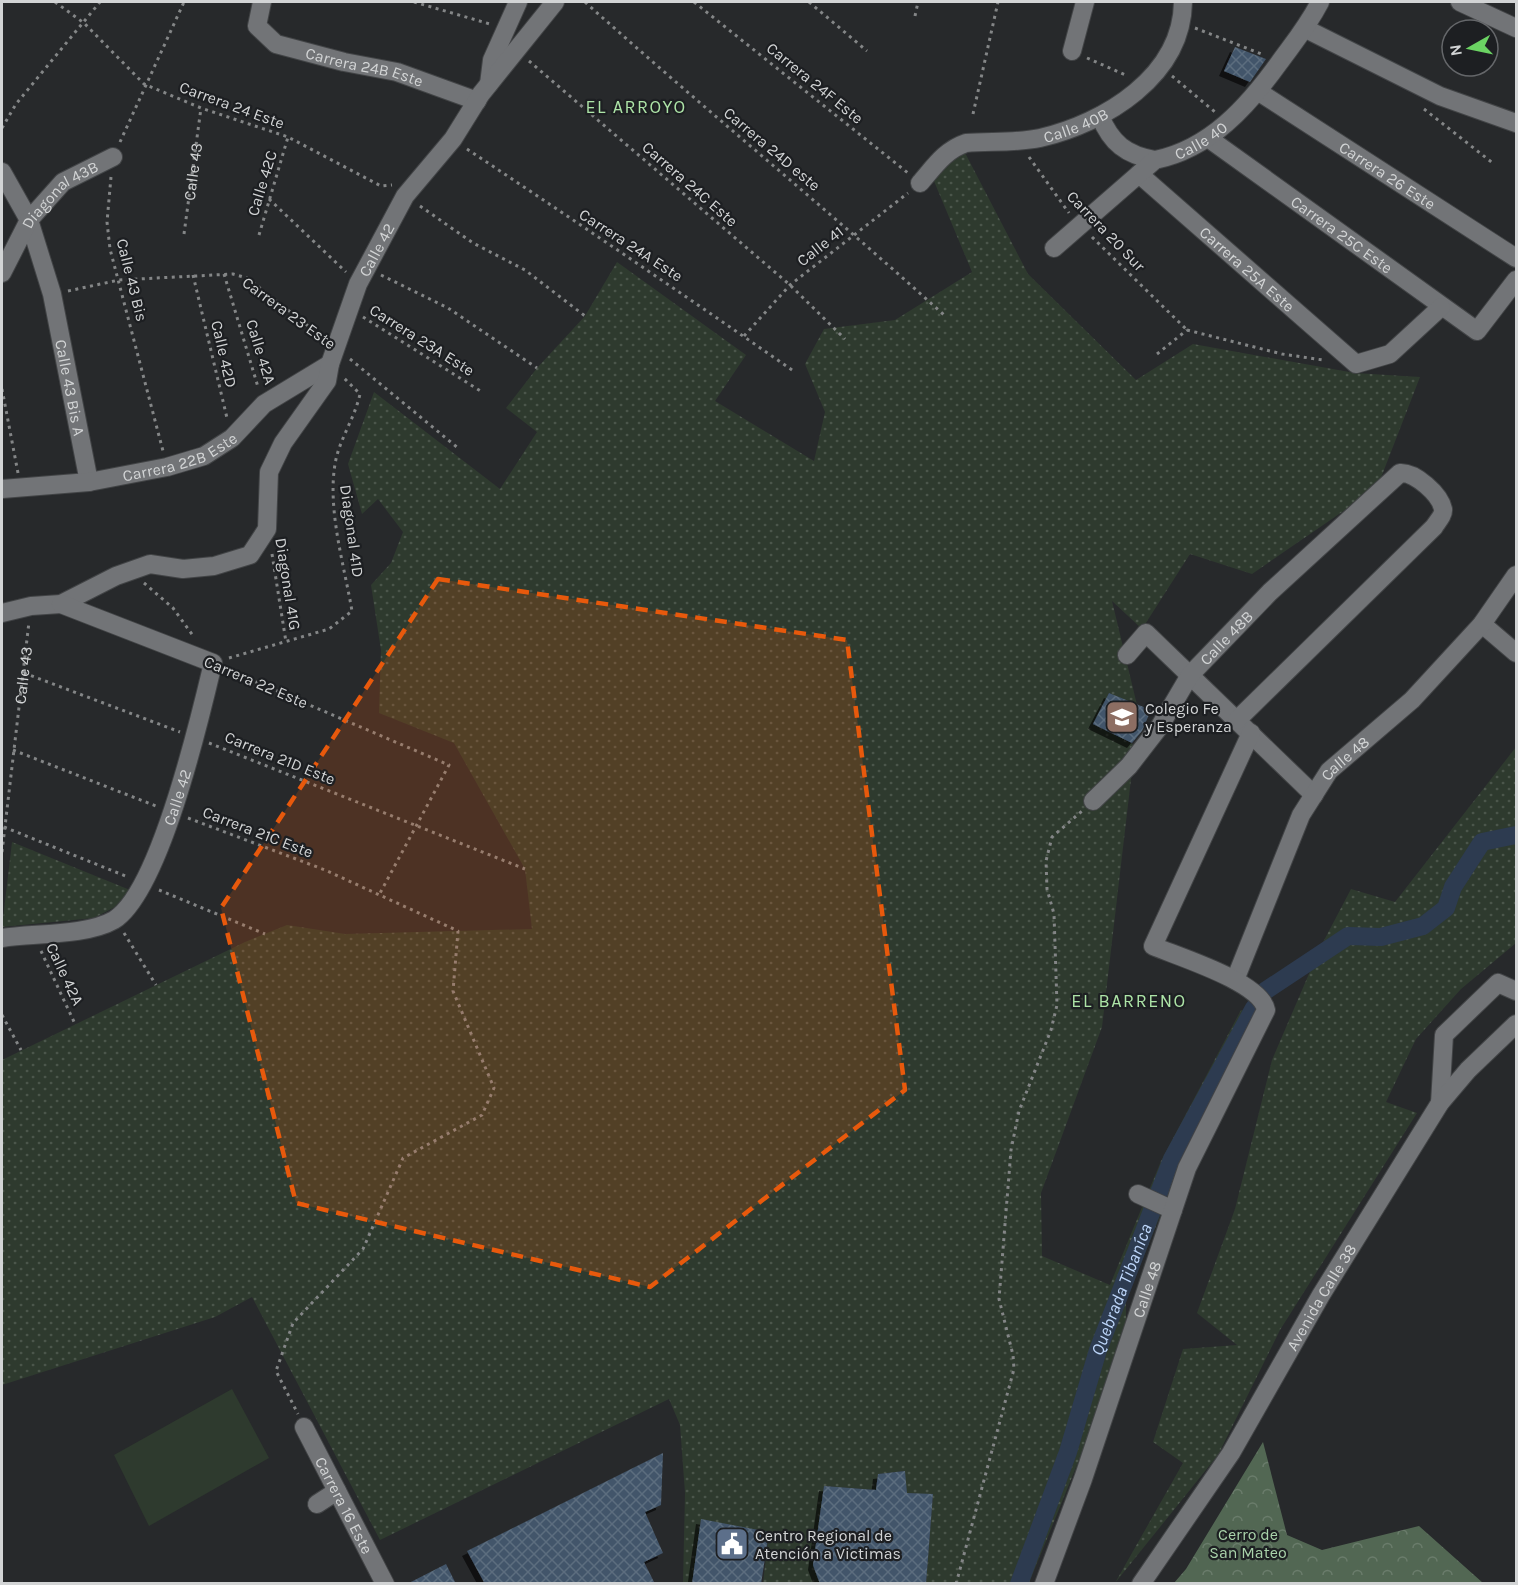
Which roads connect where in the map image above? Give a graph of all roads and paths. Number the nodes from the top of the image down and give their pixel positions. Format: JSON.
{"nodes":[{"id":1,"x":55,"y":2,"type":"edge"},
{"id":2,"x":100,"y":2,"type":"edge"},
{"id":3,"x":184,"y":2,"type":"edge"},
{"id":4,"x":262,"y":2,"type":"edge"},
{"id":5,"x":414,"y":2,"type":"edge"},
{"id":6,"x":518,"y":2,"type":"edge"},
{"id":7,"x":555,"y":2,"type":"edge"},
{"id":8,"x":585,"y":2,"type":"edge"},
{"id":9,"x":694,"y":2,"type":"edge"},
{"id":10,"x":809,"y":2,"type":"edge"},
{"id":11,"x":918,"y":2,"type":"edge"},
{"id":12,"x":998,"y":2,"type":"edge"},
{"id":13,"x":1085,"y":2,"type":"edge"},
{"id":14,"x":1183,"y":2,"type":"edge"},
{"id":15,"x":1320,"y":2,"type":"edge"},
{"id":16,"x":1460,"y":2,"type":"edge"},
{"id":17,"x":915,"y":16,"type":"dead end"},
{"id":18,"x":84,"y":23,"type":"junction"},
{"id":19,"x":1182,"y":23,"type":"junction"},
{"id":20,"x":506,"y":28,"type":"junction"},
{"id":21,"x":1516,"y":28,"type":"edge"},
{"id":22,"x":1306,"y":29,"type":"junction"},
{"id":23,"x":517,"y":50,"type":"junction"},
{"id":24,"x":867,"y":51,"type":"dead end"},
{"id":25,"x":1072,"y":51,"type":"joint"},
{"id":26,"x":1280,"y":61,"type":"junction"},
{"id":27,"x":1162,"y":67,"type":"junction"},
{"id":28,"x":1145,"y":83,"type":"junction"},
{"id":29,"x":144,"y":84,"type":"junction"},
{"id":30,"x":489,"y":85,"type":"junction"},
{"id":31,"x":1259,"y":92,"type":"junction"},
{"id":32,"x":477,"y":100,"type":"junction"},
{"id":33,"x":1420,"y":105,"type":"dead end"},
{"id":34,"x":201,"y":108,"type":"junction"},
{"id":35,"x":973,"y":114,"type":"dead end"},
{"id":36,"x":1100,"y":116,"type":"junction"},
{"id":37,"x":1228,"y":123,"type":"junction"},
{"id":38,"x":1516,"y":123,"type":"edge"},
{"id":39,"x":2,"y":128,"type":"edge"},
{"id":40,"x":288,"y":137,"type":"junction"},
{"id":41,"x":1208,"y":138,"type":"junction"},
{"id":42,"x":453,"y":139,"type":"junction"},
{"id":43,"x":1018,"y":140,"type":"junction"},
{"id":44,"x":113,"y":157,"type":"junction"},
{"id":45,"x":1155,"y":160,"type":"junction"},
{"id":46,"x":1494,"y":164,"type":"dead end"},
{"id":47,"x":2,"y":172,"type":"edge"},
{"id":48,"x":1139,"y":174,"type":"junction"},
{"id":49,"x":423,"y":175,"type":"junction"},
{"id":50,"x":920,"y":183,"type":"junction"},
{"id":51,"x":405,"y":196,"type":"junction"},
{"id":52,"x":268,"y":199,"type":"junction"},
{"id":53,"x":29,"y":220,"type":"junction"},
{"id":54,"x":1080,"y":226,"type":"junction"},
{"id":55,"x":184,"y":234,"type":"dead end"},
{"id":56,"x":855,"y":234,"type":"junction"},
{"id":57,"x":259,"y":235,"type":"dead end"},
{"id":58,"x":1054,"y":248,"type":"dead end"},
{"id":59,"x":1516,"y":258,"type":"edge"},
{"id":60,"x":368,"y":268,"type":"junction"},
{"id":61,"x":2,"y":273,"type":"edge"},
{"id":62,"x":224,"y":274,"type":"junction"},
{"id":63,"x":193,"y":275,"type":"junction"},
{"id":64,"x":119,"y":280,"type":"junction"},
{"id":65,"x":1516,"y":280,"type":"edge"},
{"id":66,"x":358,"y":284,"type":"junction"},
{"id":67,"x":790,"y":285,"type":"junction"},
{"id":68,"x":52,"y":294,"type":"junction"},
{"id":69,"x":1441,"y":307,"type":"junction"},
{"id":70,"x":348,"y":308,"type":"junction"},
{"id":71,"x":944,"y":315,"type":"dead end"},
{"id":72,"x":585,"y":316,"type":"dead end"},
{"id":73,"x":1188,"y":330,"type":"junction"},
{"id":74,"x":744,"y":336,"type":"junction"},
{"id":75,"x":845,"y":339,"type":"dead end"},
{"id":76,"x":1157,"y":354,"type":"dead end"},
{"id":77,"x":333,"y":356,"type":"junction"},
{"id":78,"x":1324,"y":360,"type":"dead end"},
{"id":79,"x":537,"y":368,"type":"dead end"},
{"id":80,"x":795,"y":372,"type":"dead end"},
{"id":81,"x":2,"y":389,"type":"edge"},
{"id":82,"x":482,"y":392,"type":"dead end"},
{"id":83,"x":264,"y":404,"type":"junction"},
{"id":84,"x":232,"y":438,"type":"junction"},
{"id":85,"x":458,"y":448,"type":"dead end"},
{"id":86,"x":167,"y":467,"type":"junction"},
{"id":87,"x":89,"y":482,"type":"junction"},
{"id":88,"x":20,"y":487,"type":"junction"},
{"id":89,"x":2,"y":489,"type":"edge"},
{"id":90,"x":267,"y":529,"type":"junction"},
{"id":91,"x":130,"y":570,"type":"junction"},
{"id":92,"x":1516,"y":575,"type":"edge"},
{"id":93,"x":61,"y":604,"type":"junction"},
{"id":94,"x":31,"y":606,"type":"junction"},
{"id":95,"x":2,"y":613,"type":"edge"},
{"id":96,"x":1482,"y":624,"type":"junction"},
{"id":97,"x":286,"y":642,"type":"junction"},
{"id":98,"x":1516,"y":653,"type":"edge"},
{"id":99,"x":1127,"y":655,"type":"dead end"},
{"id":100,"x":213,"y":663,"type":"junction"},
{"id":101,"x":24,"y":673,"type":"junction"},
{"id":102,"x":1190,"y":675,"type":"junction"},
{"id":103,"x":1237,"y":720,"type":"junction"},
{"id":104,"x":1251,"y":733,"type":"junction"},
{"id":105,"x":196,"y":738,"type":"junction"},
{"id":106,"x":13,"y":750,"type":"junction"},
{"id":107,"x":1314,"y":795,"type":"junction"},
{"id":108,"x":1093,"y":801,"type":"joint"},
{"id":109,"x":172,"y":812,"type":"junction"},
{"id":110,"x":417,"y":826,"type":"junction"},
{"id":111,"x":2,"y":852,"type":"edge"},
{"id":112,"x":525,"y":869,"type":"dead end"},
{"id":113,"x":379,"y":895,"type":"junction"},
{"id":114,"x":115,"y":919,"type":"junction"},
{"id":115,"x":33,"y":933,"type":"junction"},
{"id":116,"x":2,"y":938,"type":"edge"},
{"id":117,"x":1235,"y":980,"type":"junction"},
{"id":118,"x":156,"y":985,"type":"dead end"},
{"id":119,"x":1516,"y":991,"type":"edge"},
{"id":120,"x":2,"y":1015,"type":"edge"},
{"id":121,"x":75,"y":1024,"type":"dead end"},
{"id":122,"x":1516,"y":1024,"type":"edge"},
{"id":123,"x":21,"y":1050,"type":"dead end"},
{"id":124,"x":1440,"y":1103,"type":"junction"},
{"id":125,"x":1138,"y":1194,"type":"dead end"},
{"id":126,"x":1173,"y":1210,"type":"junction"},
{"id":127,"x":304,"y":1427,"type":"joint"},
{"id":128,"x":337,"y":1491,"type":"junction"},
{"id":129,"x":317,"y":1504,"type":"dead end"},
{"id":130,"x":387,"y":1577,"type":"edge"},
{"id":131,"x":956,"y":1584,"type":"edge"},
{"id":132,"x":1044,"y":1584,"type":"edge"},
{"id":133,"x":1141,"y":1584,"type":"edge"}],
"edges":[{"from":1,"to":18,"type":"path","name":"Carrera 24 Este"},
{"from":2,"to":18,"type":"path"},
{"from":3,"to":29,"type":"path","name":"Calle 43 Bis"},
{"from":4,"to":32,"type":"street","name":"Carrera 24B Este"},
{"from":5,"to":20,"type":"path"},
{"from":6,"to":20,"type":"street"},
{"from":7,"to":23,"type":"street","name":"Calle 42"},
{"from":8,"to":56,"type":"path","name":"Carrera 24D este"},
{"from":9,"to":50,"type":"path","name":"Carrera 24F Este"},
{"from":10,"to":24,"type":"path"},
{"from":11,"to":17,"type":"path"},
{"from":12,"to":35,"type":"path"},
{"from":13,"to":25,"type":"street"},
{"from":14,"to":19,"type":"street","name":"Calle 40B"},
{"from":15,"to":22,"type":"street","name":"Calle 40"},
{"from":16,"to":21,"type":"street"},
{"from":18,"to":29,"type":"path","name":"Carrera 24 Este"},
{"from":18,"to":39,"type":"path"},
{"from":19,"to":26,"type":"path"},
{"from":19,"to":27,"type":"street","name":"Calle 40B"},
{"from":20,"to":30,"type":"street"},
{"from":22,"to":26,"type":"street","name":"Calle 40"},
{"from":22,"to":38,"type":"street"},
{"from":23,"to":30,"type":"street","name":"Calle 42"},
{"from":23,"to":67,"type":"path","name":"Carrera 24C Este"},
{"from":25,"to":28,"type":"path"},
{"from":26,"to":31,"type":"street","name":"Calle 40"},
{"from":27,"to":28,"type":"street","name":"Calle 40B"},
{"from":27,"to":37,"type":"path"},
{"from":28,"to":36,"type":"street","name":"Calle 40B"},
{"from":29,"to":34,"type":"path","name":"Carrera 24 Este"},
{"from":29,"to":44,"type":"path","name":"Calle 43 Bis"},
{"from":30,"to":32,"type":"street","name":"Calle 42"},
{"from":31,"to":37,"type":"street","name":"Calle 40"},
{"from":31,"to":59,"type":"street","name":"Carrera 26 Este"},
{"from":32,"to":42,"type":"street","name":"Calle 42"},
{"from":33,"to":46,"type":"path"},
{"from":34,"to":40,"type":"path","name":"Carrera 24 Este"},
{"from":34,"to":55,"type":"path","name":"Calle 43"},
{"from":36,"to":43,"type":"street","name":"Calle 40B"},
{"from":36,"to":45,"type":"street"},
{"from":37,"to":41,"type":"street","name":"Calle 40"},
{"from":40,"to":49,"type":"path","name":"Carrera 24 Este"},
{"from":40,"to":52,"type":"path","name":"Calle 42C"},
{"from":41,"to":45,"type":"street","name":"Calle 40"},
{"from":41,"to":69,"type":"street","name":"Carrera 25C Este"},
{"from":42,"to":49,"type":"street","name":"Calle 42"},
{"from":42,"to":74,"type":"path","name":"Carrera 24A Este"},
{"from":43,"to":50,"type":"street","name":"Calle 40B"},
{"from":43,"to":54,"type":"path","name":"Carrera 20 Sur"},
{"from":44,"to":53,"type":"street","name":"Diagonal 43B"},
{"from":44,"to":64,"type":"path","name":"Calle 43 Bis"},
{"from":45,"to":48,"type":"street","name":"Calle 40"},
{"from":47,"to":53,"type":"street","name":"Calle 43 Bis A"},
{"from":48,"to":54,"type":"street","name":"Calle 40"},
{"from":48,"to":69,"type":"street","name":"Carrera 25A Este"},
{"from":49,"to":51,"type":"street","name":"Calle 42"},
{"from":50,"to":56,"type":"path","name":"Calle 41"},
{"from":51,"to":60,"type":"street","name":"Calle 42"},
{"from":51,"to":72,"type":"path"},
{"from":52,"to":57,"type":"path","name":"Calle 42C"},
{"from":52,"to":66,"type":"path"},
{"from":53,"to":61,"type":"street","name":"Diagonal 43B"},
{"from":53,"to":68,"type":"street","name":"Calle 43 Bis A"},
{"from":54,"to":58,"type":"street","name":"Calle 40"},
{"from":54,"to":73,"type":"path","name":"Carrera 20 Sur"},
{"from":56,"to":67,"type":"path","name":"Calle 41"},
{"from":56,"to":71,"type":"path","name":"Carrera 24D este"},
{"from":60,"to":66,"type":"street","name":"Calle 42"},
{"from":60,"to":79,"type":"path"},
{"from":62,"to":63,"type":"path","name":"Carrera 23 Este"},
{"from":62,"to":77,"type":"path","name":"Carrera 23 Este"},
{"from":62,"to":83,"type":"path","name":"Calle 42A"},
{"from":63,"to":64,"type":"path","name":"Carrera 23 Este"},
{"from":63,"to":84,"type":"path","name":"Calle 42D"},
{"from":64,"to":68,"type":"path","name":"Carrera 23 Este"},
{"from":64,"to":86,"type":"path","name":"Calle 43 Bis"},
{"from":65,"to":69,"type":"street","name":"Carrera 25C Este"},
{"from":66,"to":70,"type":"street","name":"Calle 42"},
{"from":67,"to":74,"type":"path","name":"Calle 41"},
{"from":67,"to":75,"type":"path","name":"Carrera 24C Este"},
{"from":68,"to":87,"type":"street","name":"Calle 43 Bis A"},
{"from":70,"to":77,"type":"street","name":"Calle 42"},
{"from":70,"to":82,"type":"path","name":"Carrera 23A Este"},
{"from":73,"to":76,"type":"path"},
{"from":73,"to":78,"type":"path"},
{"from":74,"to":80,"type":"path","name":"Carrera 24A Este"},
{"from":77,"to":83,"type":"street","name":"Carrera 22B Este"},
{"from":77,"to":85,"type":"path","name":"Carrera 23 Este"},
{"from":77,"to":90,"type":"street","name":"Calle 42"},
{"from":77,"to":97,"type":"path","name":"Diagonal 41D"},
{"from":81,"to":88,"type":"path"},
{"from":83,"to":84,"type":"street","name":"Carrera 22B Este"},
{"from":84,"to":86,"type":"street","name":"Carrera 22B Este"},
{"from":86,"to":87,"type":"street","name":"Carrera 22B Este"},
{"from":87,"to":88,"type":"street","name":"Carrera 22B Este"},
{"from":88,"to":89,"type":"street","name":"Carrera 22B Este"},
{"from":90,"to":91,"type":"street"},
{"from":90,"to":97,"type":"path","name":"Diagonal 41G"},
{"from":91,"to":93,"type":"street"},
{"from":91,"to":100,"type":"path"},
{"from":92,"to":96,"type":"street","name":"Calle 48"},
{"from":93,"to":94,"type":"street"},
{"from":93,"to":100,"type":"street","name":"Carrera 22 Este"},
{"from":94,"to":95,"type":"street"},
{"from":94,"to":101,"type":"path","name":"Calle 43"},
{"from":96,"to":98,"type":"street"},
{"from":96,"to":107,"type":"street","name":"Calle 48"},
{"from":97,"to":100,"type":"path"},
{"from":99,"to":102,"type":"street"},
{"from":100,"to":105,"type":"street","name":"Calle 42"},
{"from":100,"to":110,"type":"path","name":"Carrera 22 Este"},
{"from":101,"to":105,"type":"path","name":"Carrera 21D Este"},
{"from":101,"to":106,"type":"path","name":"Calle 43"},
{"from":102,"to":103,"type":"street"},
{"from":102,"to":103,"type":"street","name":"Calle 48B"},
{"from":102,"to":108,"type":"street","name":"Calle 48B"},
{"from":103,"to":104,"type":"street"},
{"from":104,"to":107,"type":"street"},
{"from":104,"to":117,"type":"street"},
{"from":105,"to":109,"type":"street","name":"Calle 42"},
{"from":105,"to":110,"type":"path","name":"Carrera 21D Este"},
{"from":106,"to":109,"type":"path","name":"Carrera 21C Este"},
{"from":106,"to":111,"type":"path","name":"Calle 43"},
{"from":107,"to":117,"type":"street","name":"Calle 48"},
{"from":108,"to":131,"type":"path"},
{"from":109,"to":113,"type":"path","name":"Carrera 21C Este"},
{"from":109,"to":114,"type":"street","name":"Calle 42"},
{"from":110,"to":112,"type":"path","name":"Carrera 21D Este"},
{"from":110,"to":113,"type":"path"},
{"from":113,"to":127,"type":"path","name":"Carrera 21C Este"},
{"from":114,"to":115,"type":"street"},
{"from":114,"to":118,"type":"path"},
{"from":115,"to":116,"type":"street"},
{"from":115,"to":121,"type":"path","name":"Calle 42A"},
{"from":117,"to":126,"type":"street","name":"Calle 48"},
{"from":119,"to":124,"type":"street"},
{"from":120,"to":123,"type":"path"},
{"from":122,"to":124,"type":"street","name":"Avenida Calle 38"},
{"from":124,"to":133,"type":"street","name":"Avenida Calle 38"},
{"from":125,"to":126,"type":"street"},
{"from":126,"to":132,"type":"street","name":"Calle 48"},
{"from":127,"to":128,"type":"street","name":"Carrera 16 Este"},
{"from":128,"to":129,"type":"street"},
{"from":128,"to":130,"type":"street","name":"Carrera 16 Este"}]}
